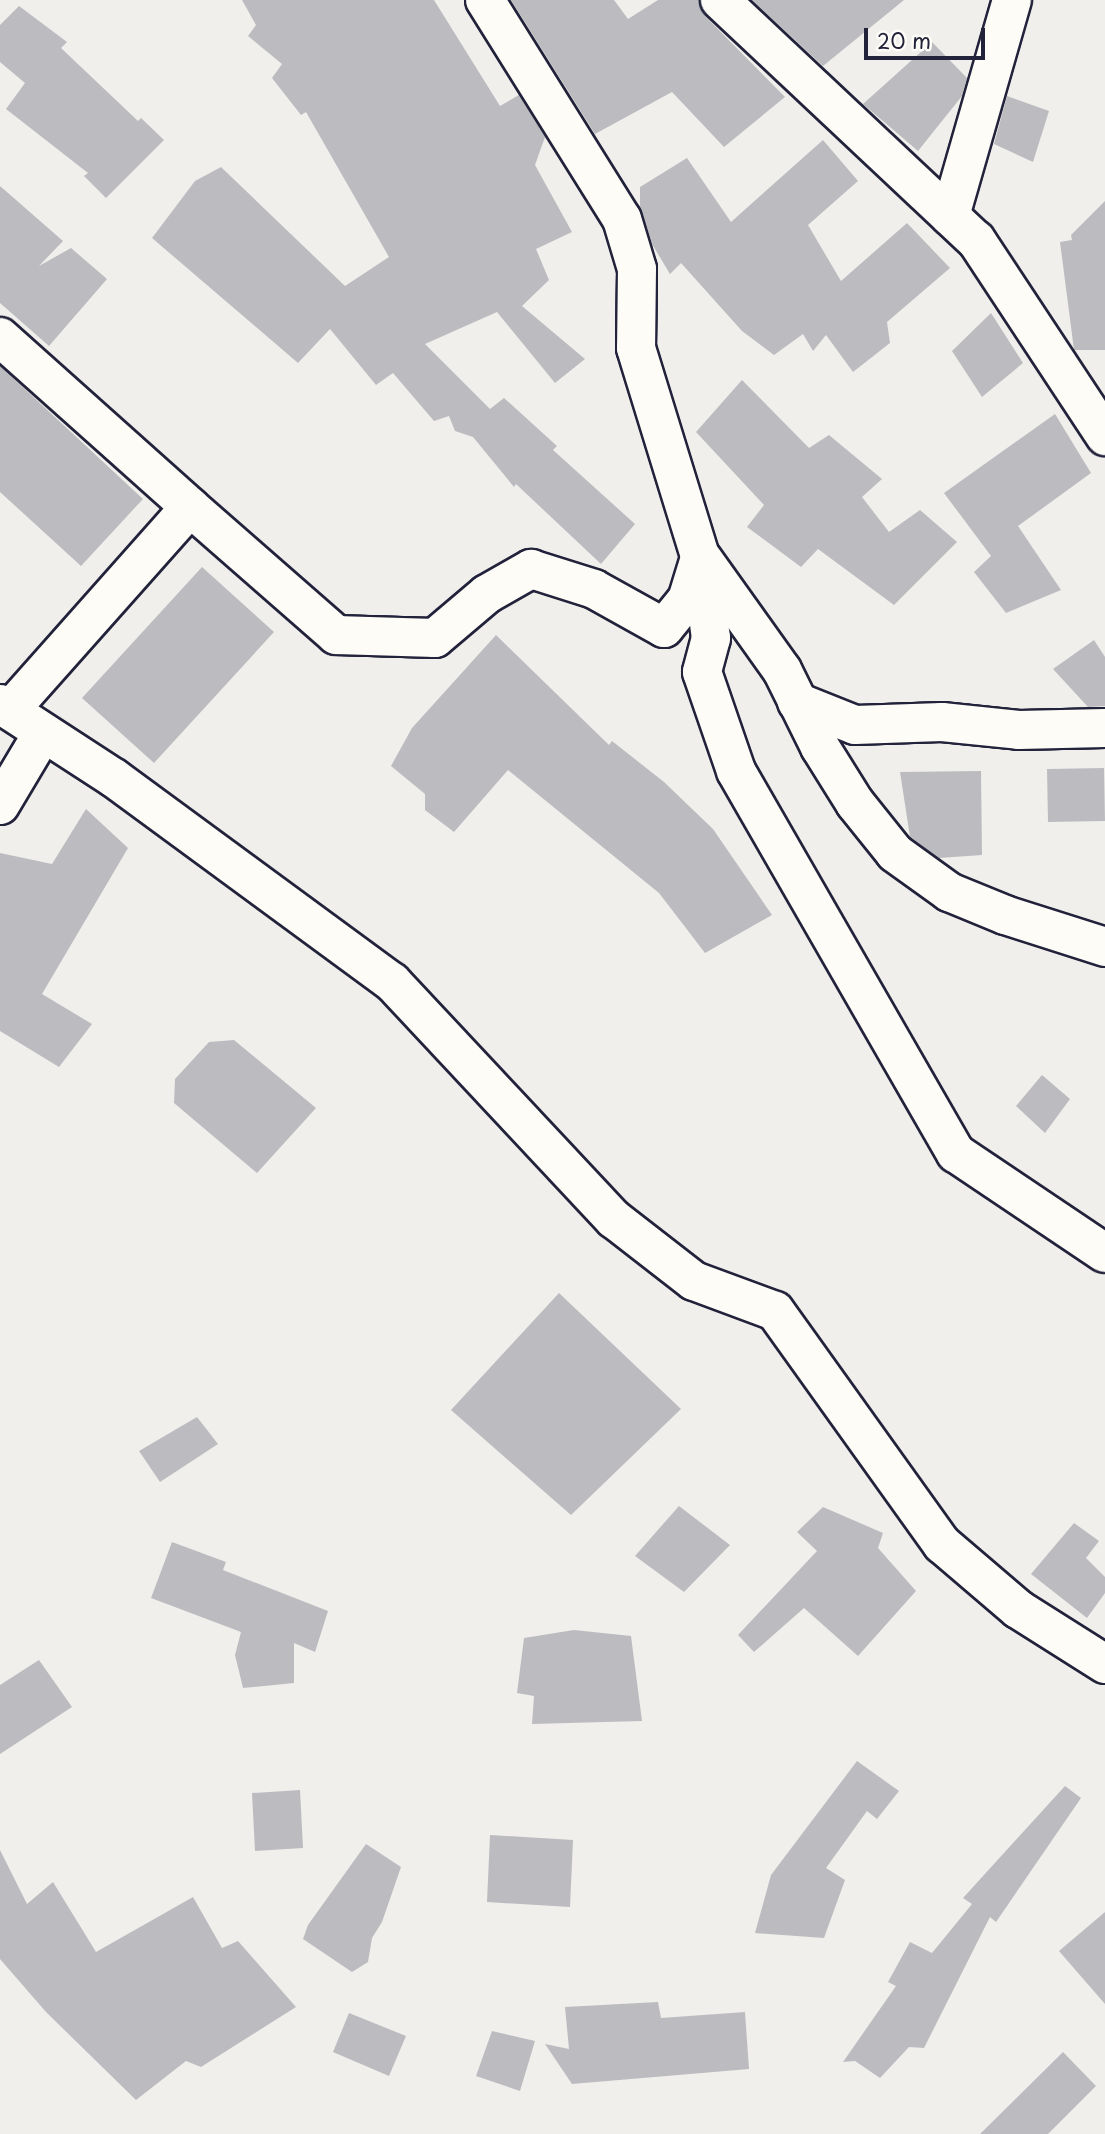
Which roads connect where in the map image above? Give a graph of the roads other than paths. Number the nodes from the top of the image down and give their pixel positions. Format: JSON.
{"nodes":[{"id":1,"x":485,"y":0,"type":"edge"},
{"id":2,"x":720,"y":0,"type":"edge"},
{"id":3,"x":1012,"y":0,"type":"edge"},
{"id":4,"x":950,"y":216,"type":"junction"},
{"id":5,"x":0,"y":337,"type":"edge"},
{"id":6,"x":1105,"y":436,"type":"edge"},
{"id":7,"x":190,"y":507,"type":"junction"},
{"id":8,"x":700,"y":556,"type":"junction"},
{"id":9,"x":797,"y":702,"type":"junction"},
{"id":10,"x":5,"y":707,"type":"edge"},
{"id":11,"x":1105,"y":728,"type":"edge"},
{"id":12,"x":43,"y":733,"type":"junction"},
{"id":13,"x":0,"y":805,"type":"edge"},
{"id":14,"x":1105,"y":947,"type":"edge"},
{"id":15,"x":1105,"y":1253,"type":"edge"},
{"id":16,"x":1105,"y":1664,"type":"edge"}],
"edges":[{"from":1,"to":8,"type":"street"},
{"from":2,"to":4,"type":"street"},
{"from":3,"to":4,"type":"street"},
{"from":4,"to":6,"type":"street"},
{"from":5,"to":7,"type":"street"},
{"from":7,"to":8,"type":"street"},
{"from":7,"to":10,"type":"street"},
{"from":8,"to":9,"type":"street"},
{"from":8,"to":15,"type":"street"},
{"from":9,"to":11,"type":"street"},
{"from":9,"to":14,"type":"street"},
{"from":10,"to":12,"type":"street"},
{"from":12,"to":13,"type":"street"},
{"from":12,"to":16,"type":"street"}]}
